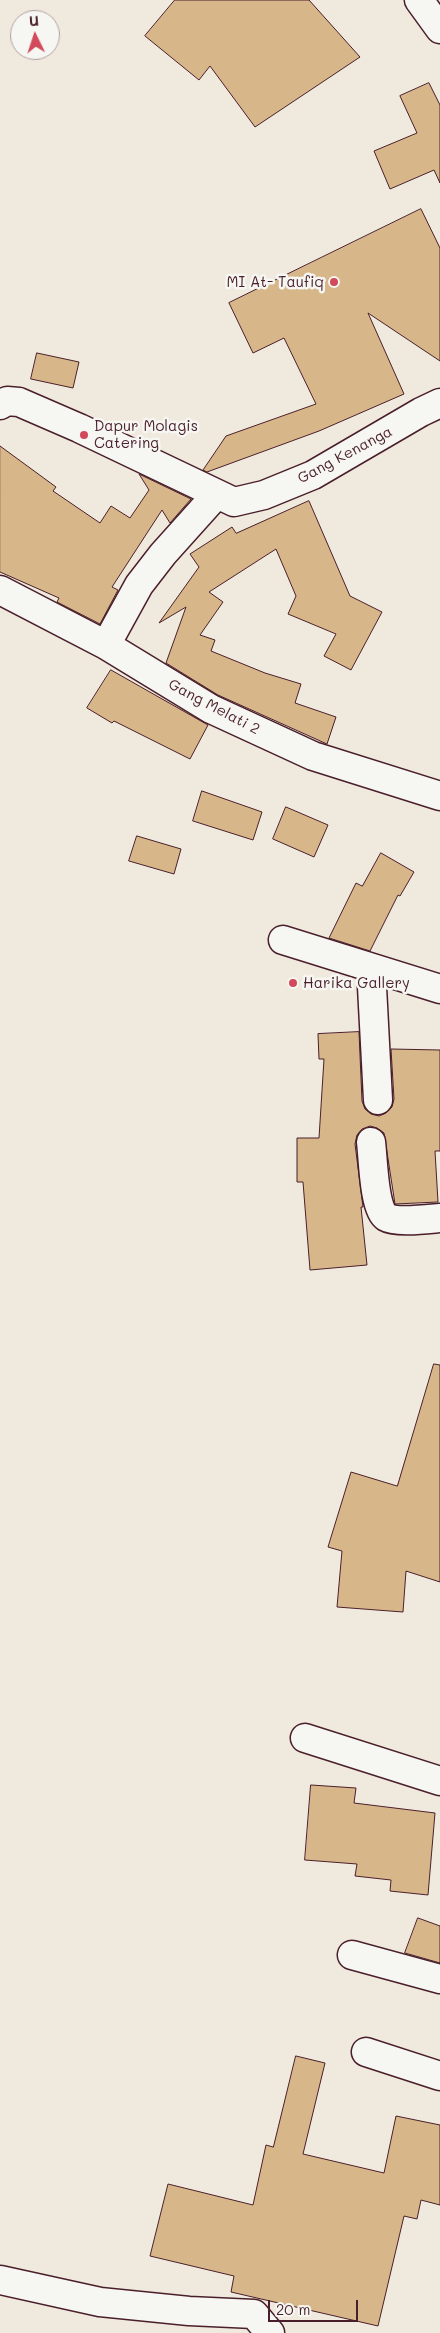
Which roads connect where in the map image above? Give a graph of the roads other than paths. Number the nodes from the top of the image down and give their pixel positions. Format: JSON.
{"nodes":[{"id":1,"x":419,"y":0,"type":"edge"},
{"id":2,"x":440,"y":29,"type":"edge"},
{"id":3,"x":440,"y":404,"type":"edge"},
{"id":4,"x":0,"y":405,"type":"edge"},
{"id":5,"x":216,"y":495,"type":"junction"},
{"id":6,"x":0,"y":590,"type":"edge"},
{"id":7,"x":106,"y":645,"type":"junction"},
{"id":8,"x":440,"y":796,"type":"edge"},
{"id":9,"x":283,"y":940,"type":"dead end"},
{"id":10,"x":371,"y":968,"type":"junction"},
{"id":11,"x":440,"y":989,"type":"edge"},
{"id":12,"x":378,"y":1100,"type":"dead end"},
{"id":13,"x":371,"y":1142,"type":"dead end"},
{"id":14,"x":440,"y":1218,"type":"edge"},
{"id":15,"x":305,"y":1738,"type":"dead end"},
{"id":16,"x":440,"y":1781,"type":"edge"},
{"id":17,"x":352,"y":1955,"type":"dead end"},
{"id":18,"x":440,"y":1979,"type":"edge"},
{"id":19,"x":366,"y":2052,"type":"dead end"},
{"id":20,"x":440,"y":2076,"type":"edge"},
{"id":21,"x":0,"y":2280,"type":"edge"},
{"id":22,"x":270,"y":2333,"type":"edge"}],
"edges":[{"from":1,"to":2,"type":"street"},
{"from":3,"to":5,"type":"street","name":"Gang Kenanga"},
{"from":4,"to":5,"type":"street","name":"Gang Kenanga"},
{"from":5,"to":7,"type":"street"},
{"from":6,"to":7,"type":"street","name":"Gang Melati 2"},
{"from":7,"to":8,"type":"street","name":"Gang Melati 2"},
{"from":9,"to":10,"type":"street"},
{"from":10,"to":11,"type":"street"},
{"from":10,"to":12,"type":"street"},
{"from":13,"to":14,"type":"street"},
{"from":15,"to":16,"type":"street"},
{"from":17,"to":18,"type":"street"},
{"from":19,"to":20,"type":"street"},
{"from":21,"to":22,"type":"street"}]}
